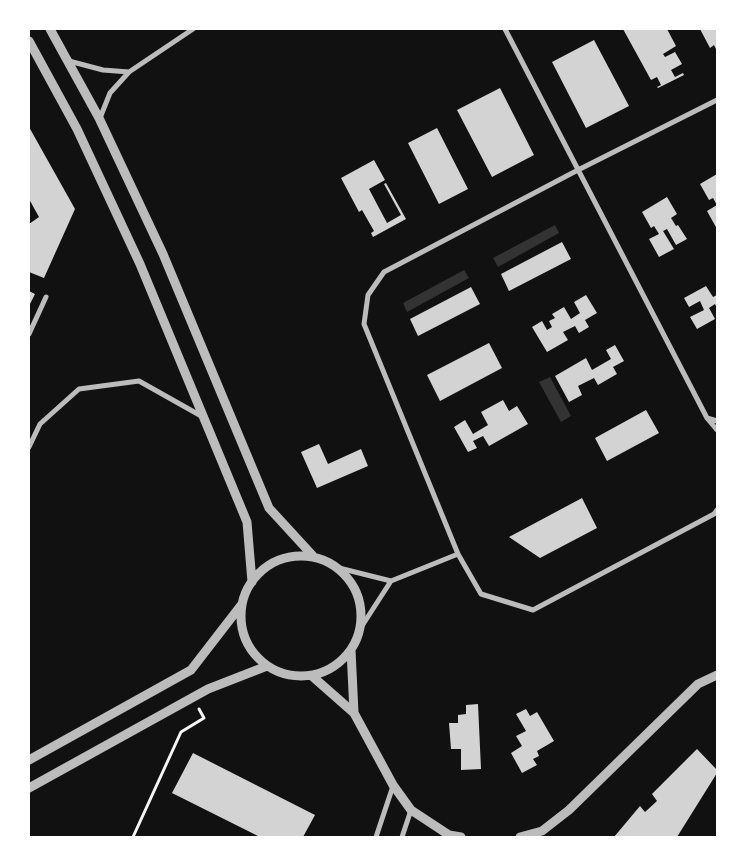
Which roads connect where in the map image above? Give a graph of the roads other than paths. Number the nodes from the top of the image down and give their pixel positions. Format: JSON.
{"nodes":[{"id":1,"x":50,"y":29,"type":"edge"},
{"id":2,"x":193,"y":29,"type":"edge"},
{"id":3,"x":504,"y":29,"type":"edge"},
{"id":4,"x":29,"y":41,"type":"edge"},
{"id":5,"x":69,"y":61,"type":"junction"},
{"id":6,"x":129,"y":72,"type":"junction"},
{"id":7,"x":717,"y":100,"type":"edge"},
{"id":8,"x":100,"y":118,"type":"junction"},
{"id":9,"x":578,"y":170,"type":"junction"},
{"id":10,"x":46,"y":297,"type":"dead end"},
{"id":11,"x":29,"y":334,"type":"edge"},
{"id":12,"x":204,"y":417,"type":"junction"},
{"id":13,"x":707,"y":418,"type":"junction"},
{"id":14,"x":717,"y":421,"type":"edge"},
{"id":15,"x":717,"y":430,"type":"edge"},
{"id":16,"x":31,"y":439,"type":"edge"},
{"id":17,"x":29,"y":448,"type":"edge"},
{"id":18,"x":717,"y":510,"type":"edge"},
{"id":19,"x":458,"y":554,"type":"junction"},
{"id":20,"x":314,"y":557,"type":"junction"},
{"id":21,"x":335,"y":567,"type":"junction"},
{"id":22,"x":391,"y":581,"type":"junction"},
{"id":23,"x":252,"y":582,"type":"junction"},
{"id":24,"x":242,"y":604,"type":"junction"},
{"id":25,"x":360,"y":629,"type":"junction"},
{"id":26,"x":351,"y":650,"type":"junction"},
{"id":27,"x":267,"y":666,"type":"junction"},
{"id":28,"x":717,"y":675,"type":"edge"},
{"id":29,"x":312,"y":676,"type":"junction"},
{"id":30,"x":354,"y":713,"type":"junction"},
{"id":31,"x":29,"y":760,"type":"edge"},
{"id":32,"x":393,"y":785,"type":"junction"},
{"id":33,"x":29,"y":788,"type":"edge"},
{"id":34,"x":411,"y":810,"type":"junction"},
{"id":35,"x":446,"y":836,"type":"edge"},
{"id":36,"x":376,"y":837,"type":"edge"},
{"id":37,"x":402,"y":837,"type":"edge"},
{"id":38,"x":460,"y":837,"type":"edge"},
{"id":39,"x":520,"y":837,"type":"edge"}],
"edges":[{"from":1,"to":5,"type":"street"},
{"from":2,"to":6,"type":"street"},
{"from":3,"to":9,"type":"street"},
{"from":4,"to":12,"type":"street"},
{"from":5,"to":6,"type":"street"},
{"from":5,"to":8,"type":"street"},
{"from":6,"to":8,"type":"street"},
{"from":7,"to":9,"type":"street"},
{"from":8,"to":20,"type":"street"},
{"from":9,"to":13,"type":"street"},
{"from":9,"to":19,"type":"street"},
{"from":10,"to":11,"type":"street"},
{"from":12,"to":16,"type":"street"},
{"from":12,"to":23,"type":"street"},
{"from":13,"to":14,"type":"street"},
{"from":13,"to":15,"type":"street"},
{"from":16,"to":17,"type":"street"},
{"from":18,"to":19,"type":"street"},
{"from":19,"to":22,"type":"street"},
{"from":20,"to":21,"type":"street"},
{"from":20,"to":23,"type":"street"},
{"from":21,"to":22,"type":"street"},
{"from":21,"to":25,"type":"street"},
{"from":22,"to":25,"type":"street"},
{"from":23,"to":24,"type":"street"},
{"from":24,"to":27,"type":"street"},
{"from":24,"to":31,"type":"street"},
{"from":25,"to":26,"type":"street"},
{"from":26,"to":29,"type":"street"},
{"from":26,"to":30,"type":"street"},
{"from":27,"to":29,"type":"street"},
{"from":27,"to":33,"type":"street"},
{"from":28,"to":39,"type":"street"},
{"from":29,"to":30,"type":"street"},
{"from":30,"to":32,"type":"street"},
{"from":32,"to":34,"type":"street"},
{"from":32,"to":36,"type":"street"},
{"from":34,"to":35,"type":"street"},
{"from":34,"to":37,"type":"street"},
{"from":35,"to":38,"type":"street"}]}
